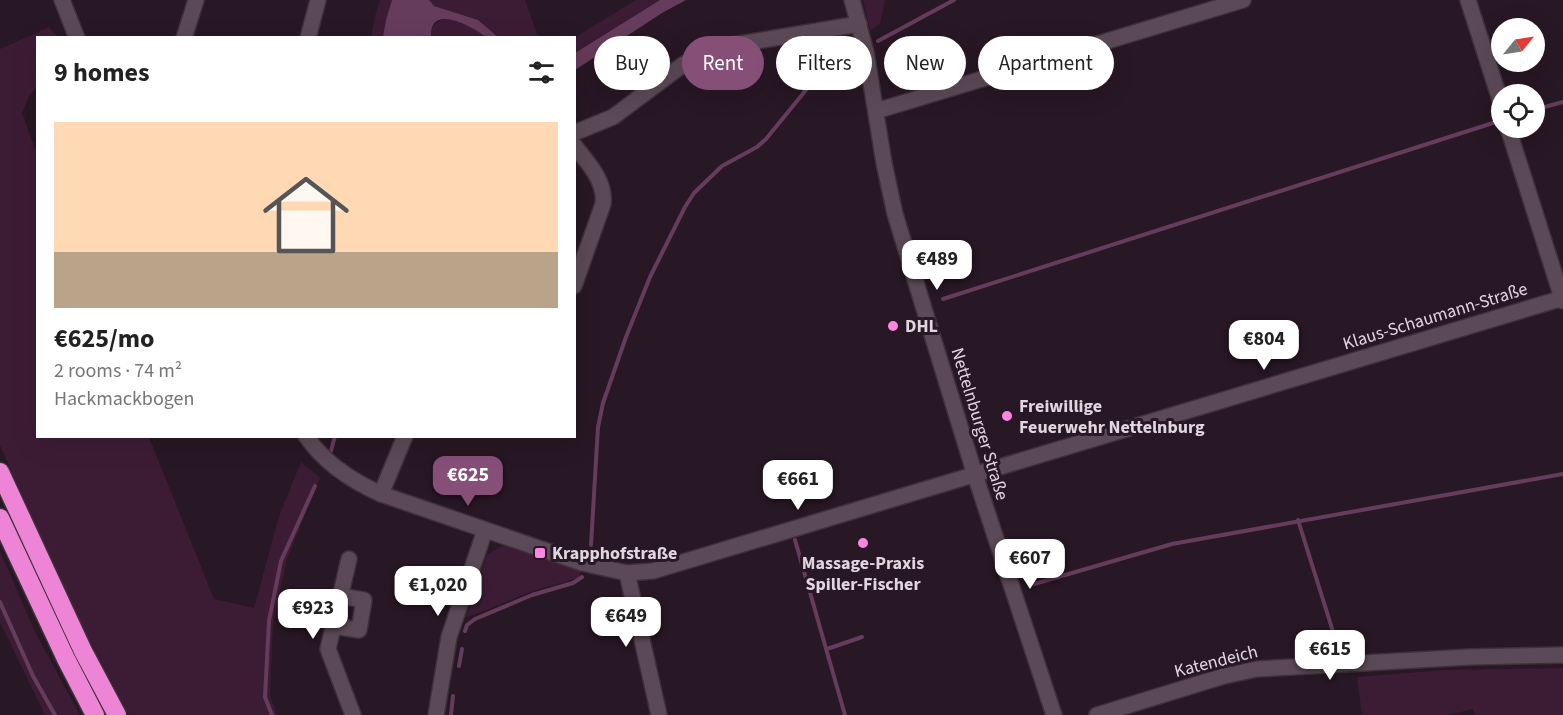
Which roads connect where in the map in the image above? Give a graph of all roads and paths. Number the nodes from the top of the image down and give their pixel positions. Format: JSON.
{"nodes":[{"id":1,"x":62,"y":0,"type":"edge"},
{"id":2,"x":196,"y":0,"type":"edge"},
{"id":3,"x":318,"y":0,"type":"edge"},
{"id":4,"x":852,"y":0,"type":"edge"},
{"id":5,"x":1243,"y":0,"type":"edge"},
{"id":6,"x":1468,"y":0,"type":"edge"},
{"id":7,"x":859,"y":24,"type":"junction"},
{"id":8,"x":76,"y":36,"type":"edge"},
{"id":9,"x":185,"y":36,"type":"edge"},
{"id":10,"x":309,"y":36,"type":"edge"},
{"id":11,"x":1495,"y":84,"type":"edge"},
{"id":12,"x":876,"y":111,"type":"junction"},
{"id":13,"x":576,"y":132,"type":"edge"},
{"id":14,"x":1511,"y":138,"type":"edge"},
{"id":15,"x":576,"y":147,"type":"edge"},
{"id":16,"x":576,"y":280,"type":"edge"},
{"id":17,"x":1563,"y":299,"type":"edge"},
{"id":18,"x":307,"y":438,"type":"edge"},
{"id":19,"x":404,"y":438,"type":"edge"},
{"id":20,"x":0,"y":472,"type":"edge"},
{"id":21,"x":975,"y":475,"type":"junction"},
{"id":22,"x":381,"y":494,"type":"junction"},
{"id":23,"x":0,"y":518,"type":"edge"},
{"id":24,"x":485,"y":530,"type":"junction"},
{"id":25,"x":349,"y":560,"type":"dead end"},
{"id":26,"x":627,"y":573,"type":"junction"},
{"id":27,"x":341,"y":596,"type":"junction"},
{"id":28,"x":333,"y":626,"type":"junction"},
{"id":29,"x":1563,"y":655,"type":"edge"},
{"id":30,"x":95,"y":715,"type":"edge"},
{"id":31,"x":117,"y":715,"type":"edge"},
{"id":32,"x":353,"y":715,"type":"edge"},
{"id":33,"x":436,"y":715,"type":"edge"},
{"id":34,"x":659,"y":715,"type":"edge"},
{"id":35,"x":1054,"y":715,"type":"edge"},
{"id":36,"x":1097,"y":715,"type":"edge"}],
"edges":[{"from":1,"to":8,"type":"street"},
{"from":2,"to":9,"type":"street"},
{"from":3,"to":10,"type":"street"},
{"from":4,"to":7,"type":"street","name":"Nettelnburger Straße"},
{"from":5,"to":12,"type":"street"},
{"from":6,"to":11,"type":"street"},
{"from":7,"to":12,"type":"street","name":"Nettelnburger Straße"},
{"from":7,"to":13,"type":"street"},
{"from":12,"to":21,"type":"street","name":"Nettelnburger Straße"},
{"from":14,"to":17,"type":"street"},
{"from":15,"to":16,"type":"street"},
{"from":17,"to":21,"type":"street","name":"Klaus-Schaumann-Straße"},
{"from":18,"to":22,"type":"street","name":"Klaus-Schaumann-Straße"},
{"from":19,"to":22,"type":"street"},
{"from":20,"to":31,"type":"highway"},
{"from":21,"to":26,"type":"street","name":"Klaus-Schaumann-Straße"},
{"from":21,"to":35,"type":"street","name":"Nettelnburger Straße"},
{"from":22,"to":24,"type":"street","name":"Klaus-Schaumann-Straße"},
{"from":23,"to":30,"type":"highway"},
{"from":24,"to":26,"type":"street","name":"Klaus-Schaumann-Straße"},
{"from":24,"to":33,"type":"street"},
{"from":25,"to":27,"type":"street"},
{"from":26,"to":34,"type":"street"},
{"from":27,"to":28,"type":"street"},
{"from":27,"to":28,"type":"street"},
{"from":28,"to":32,"type":"street"},
{"from":29,"to":36,"type":"street","name":"Katendeich"}]}
